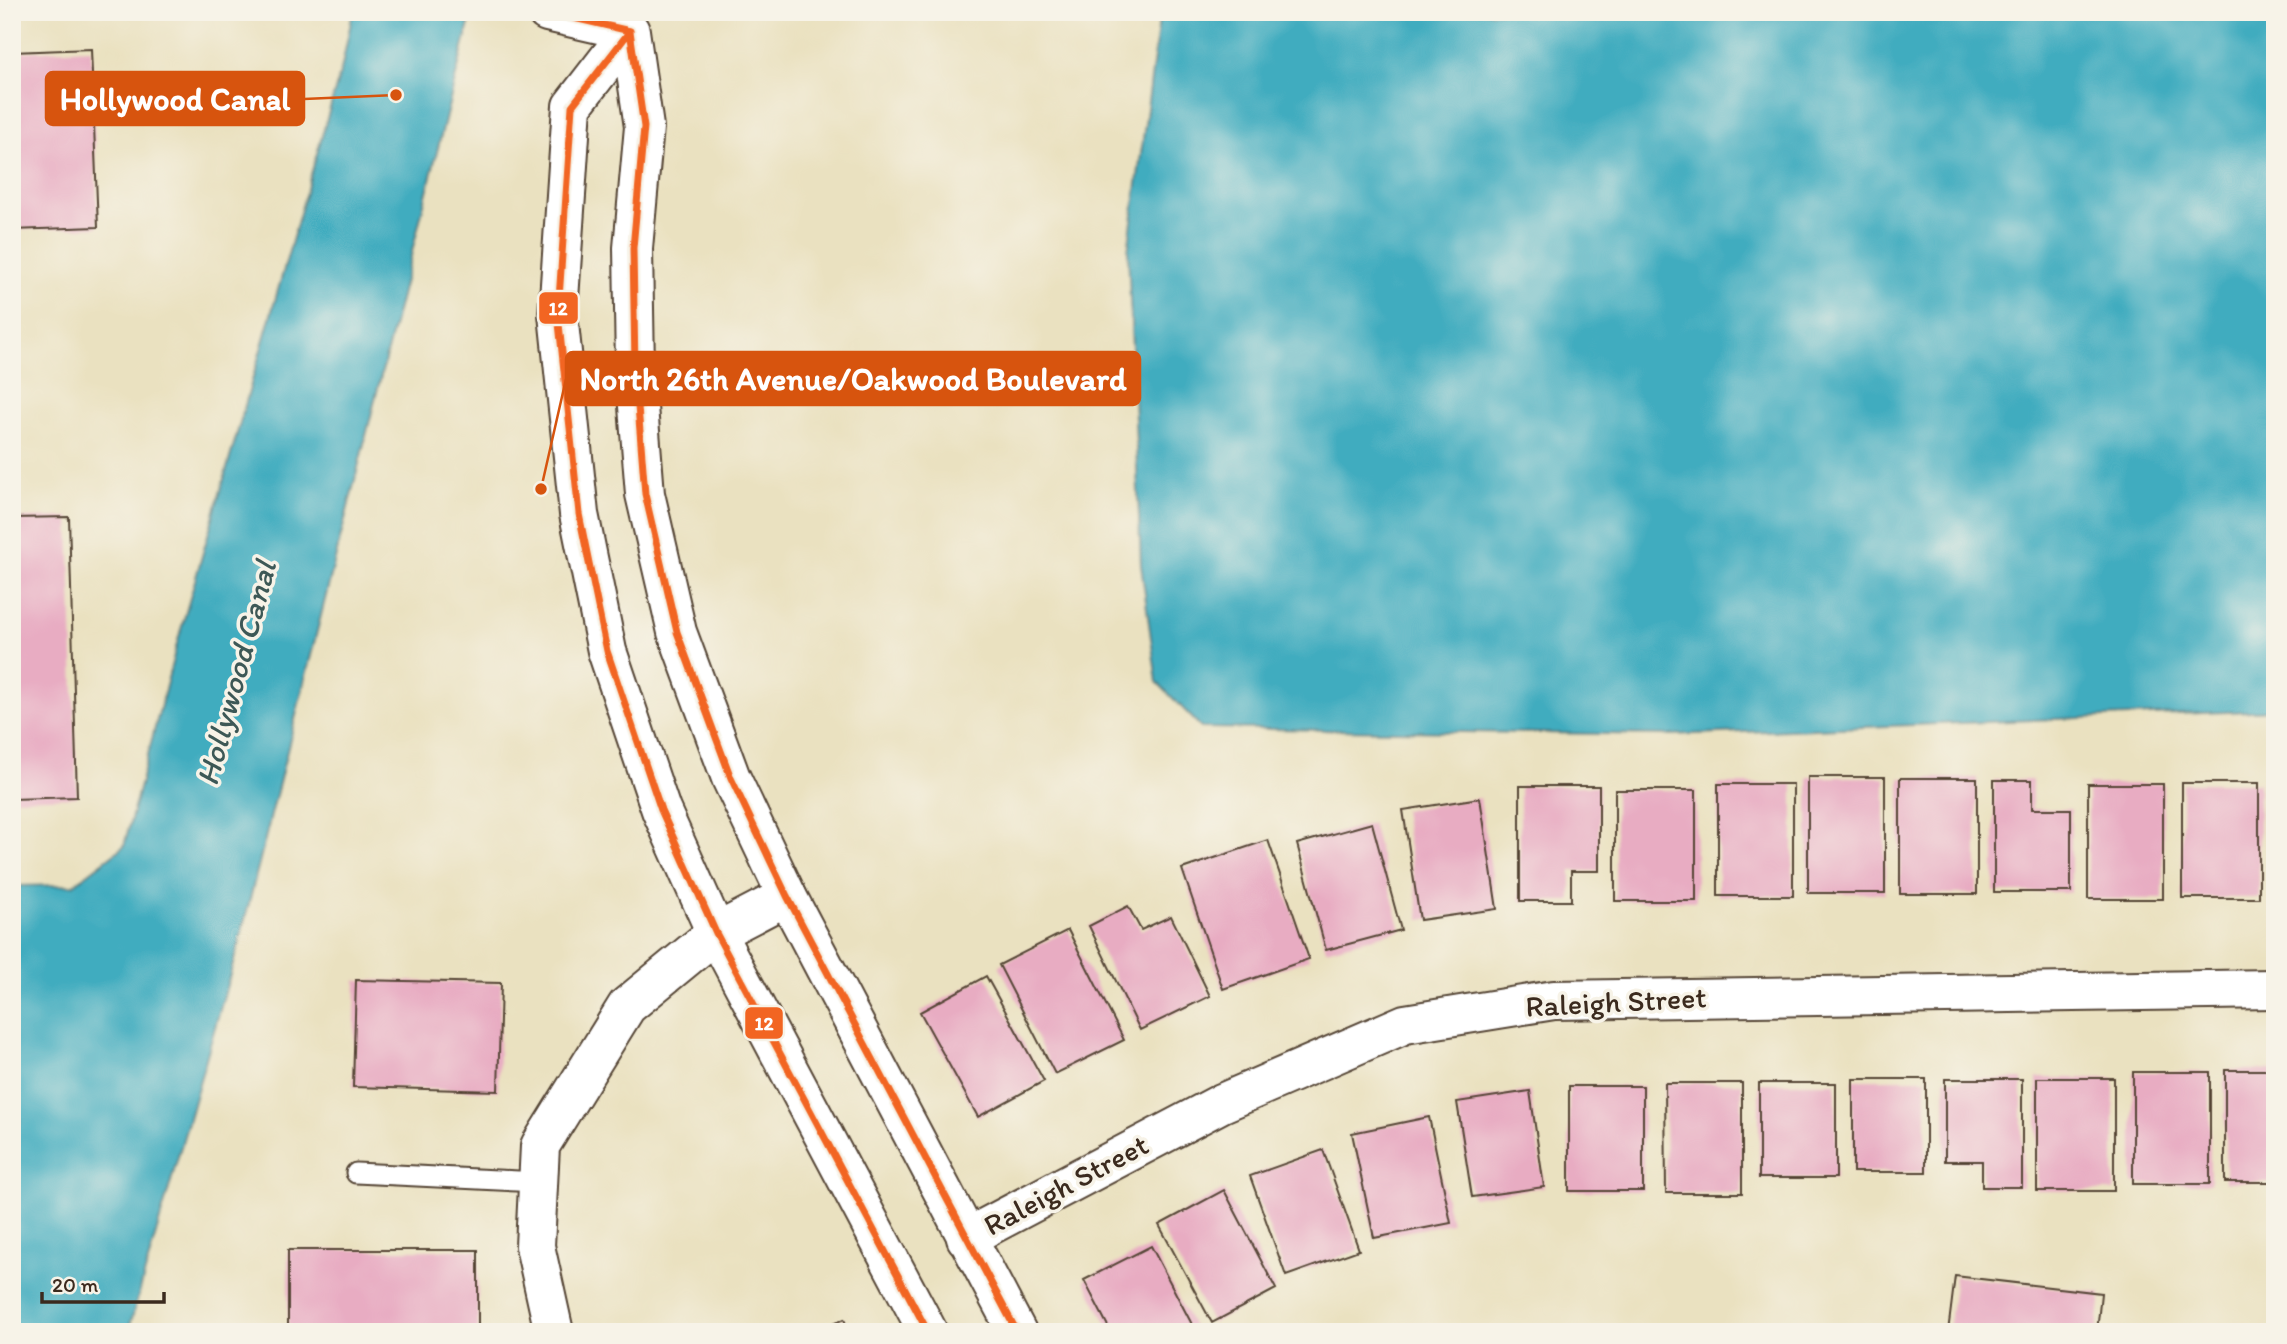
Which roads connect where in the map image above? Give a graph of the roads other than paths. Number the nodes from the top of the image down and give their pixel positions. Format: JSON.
{"nodes":[{"id":1,"x":547,"y":12,"type":"edge"},
{"id":2,"x":632,"y":22,"type":"edge"},
{"id":3,"x":787,"y":896,"type":"junction"},
{"id":4,"x":716,"y":933,"type":"junction"},
{"id":5,"x":2275,"y":989,"type":"edge"},
{"id":6,"x":356,"y":1173,"type":"dead end"},
{"id":7,"x":538,"y":1182,"type":"junction"},
{"id":8,"x":966,"y":1238,"type":"junction"},
{"id":9,"x":554,"y":1332,"type":"edge"},
{"id":10,"x":928,"y":1332,"type":"edge"},
{"id":11,"x":1017,"y":1332,"type":"edge"}],
"edges":[{"from":1,"to":2,"type":"street"},
{"from":2,"to":3,"type":"street"},
{"from":2,"to":4,"type":"street"},
{"from":3,"to":4,"type":"street"},
{"from":3,"to":8,"type":"street"},
{"from":4,"to":7,"type":"street"},
{"from":4,"to":10,"type":"street"},
{"from":5,"to":8,"type":"street","name":"Raleigh Street"},
{"from":6,"to":7,"type":"lane"},
{"from":7,"to":9,"type":"street"},
{"from":8,"to":11,"type":"street"}]}
